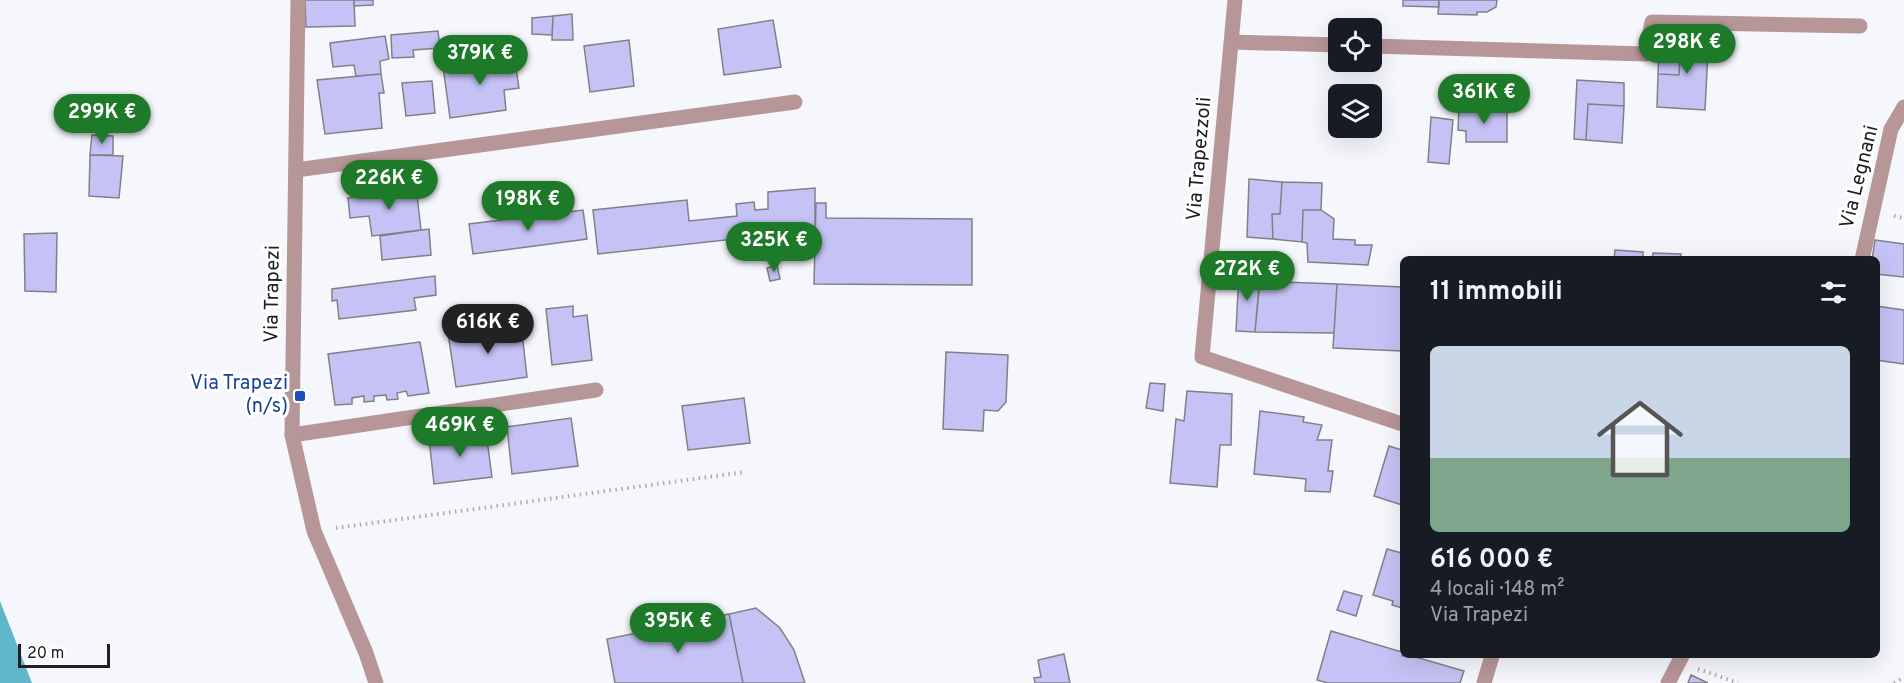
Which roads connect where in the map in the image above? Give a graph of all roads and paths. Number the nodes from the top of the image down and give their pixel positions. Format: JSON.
{"nodes":[{"id":1,"x":298,"y":0,"type":"edge"},
{"id":2,"x":1235,"y":0,"type":"edge"},
{"id":3,"x":1860,"y":26,"type":"dead end"},
{"id":4,"x":1232,"y":42,"type":"junction"},
{"id":5,"x":1328,"y":45,"type":"edge"},
{"id":6,"x":1382,"y":46,"type":"edge"},
{"id":7,"x":795,"y":102,"type":"dead end"},
{"id":8,"x":1904,"y":107,"type":"edge"},
{"id":9,"x":296,"y":170,"type":"junction"},
{"id":10,"x":1863,"y":256,"type":"edge"},
{"id":11,"x":596,"y":390,"type":"dead end"},
{"id":12,"x":1400,"y":423,"type":"edge"},
{"id":13,"x":292,"y":435,"type":"junction"},
{"id":14,"x":745,"y":472,"type":"dead end"},
{"id":15,"x":314,"y":531,"type":"junction"},
{"id":16,"x":1491,"y":658,"type":"edge"},
{"id":17,"x":1680,"y":659,"type":"edge"},
{"id":18,"x":1904,"y":677,"type":"edge"},
{"id":19,"x":375,"y":683,"type":"edge"},
{"id":20,"x":1484,"y":683,"type":"edge"},
{"id":21,"x":1668,"y":683,"type":"edge"},
{"id":22,"x":1738,"y":683,"type":"edge"},
{"id":23,"x":1894,"y":683,"type":"edge"}],
"edges":[{"from":1,"to":9,"type":"street","name":"Via Trapezi"},
{"from":2,"to":4,"type":"street","name":"Via Trapezzoli"},
{"from":3,"to":6,"type":"street"},
{"from":4,"to":5,"type":"street"},
{"from":4,"to":12,"type":"street","name":"Via Trapezzoli"},
{"from":7,"to":9,"type":"street"},
{"from":8,"to":10,"type":"street","name":"Via Legnani"},
{"from":9,"to":13,"type":"street","name":"Via Trapezi"},
{"from":11,"to":13,"type":"street"},
{"from":13,"to":15,"type":"street","name":"Via Trapezi"},
{"from":14,"to":15,"type":"path"},
{"from":15,"to":19,"type":"street","name":"Via Trapezi"},
{"from":16,"to":20,"type":"street"},
{"from":17,"to":21,"type":"street"},
{"from":17,"to":22,"type":"path"},
{"from":18,"to":23,"type":"path"}]}
